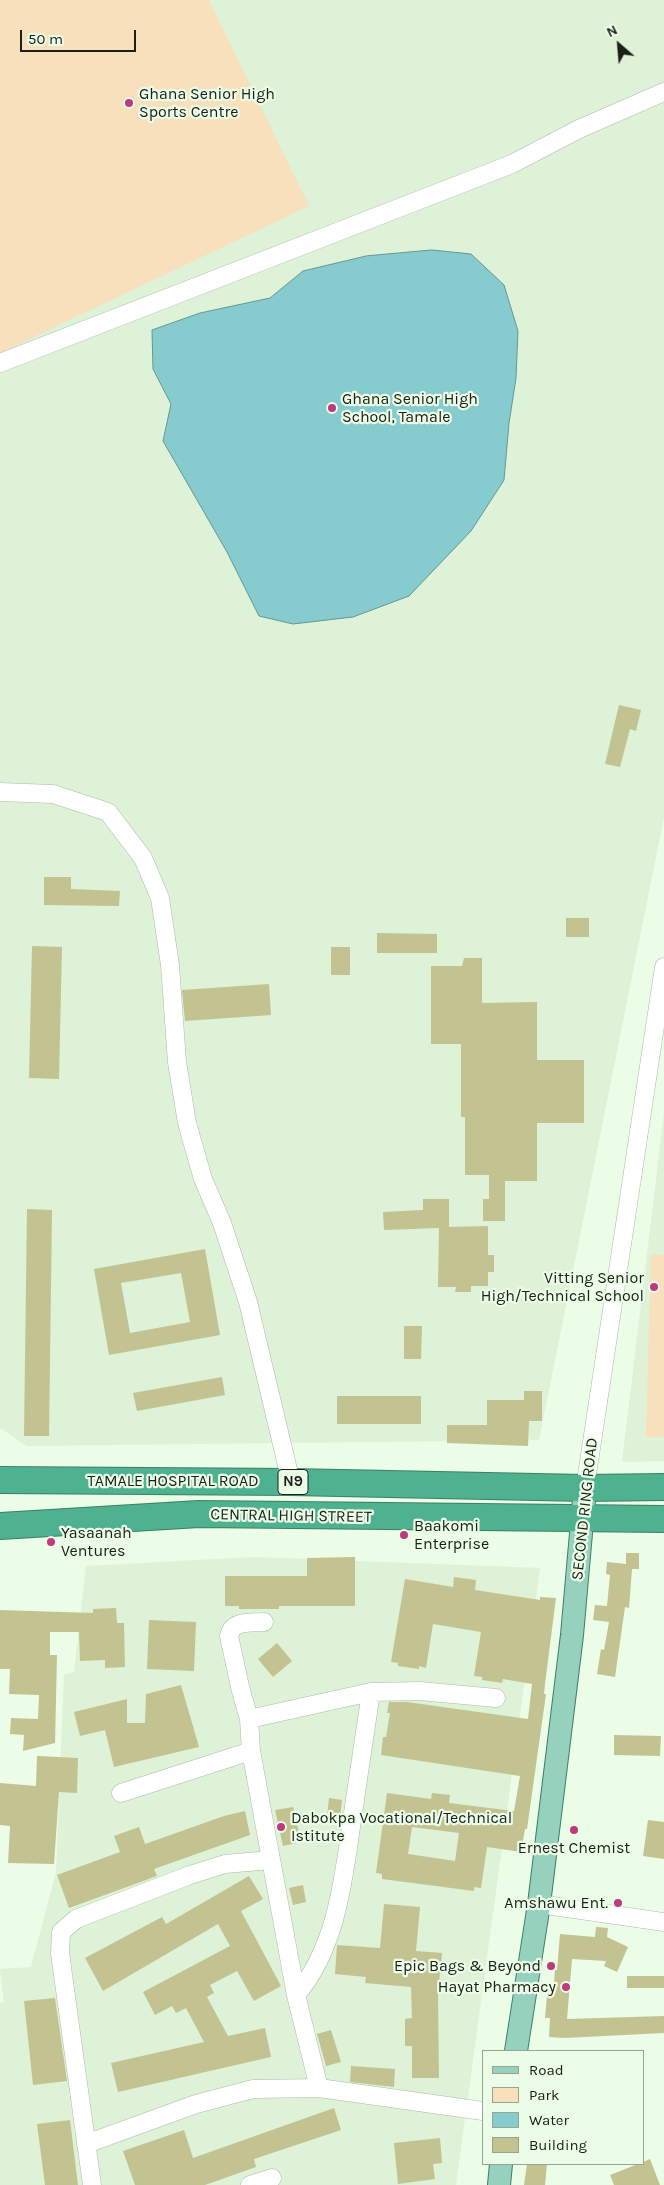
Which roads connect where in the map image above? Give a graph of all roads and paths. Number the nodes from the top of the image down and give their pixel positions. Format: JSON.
{"nodes":[{"id":1,"x":664,"y":92,"type":"edge"},
{"id":2,"x":0,"y":363,"type":"edge"},
{"id":3,"x":0,"y":792,"type":"edge"},
{"id":4,"x":664,"y":967,"type":"edge"},
{"id":5,"x":0,"y":1480,"type":"edge"},
{"id":6,"x":291,"y":1482,"type":"junction"},
{"id":7,"x":664,"y":1487,"type":"edge"},
{"id":8,"x":585,"y":1488,"type":"junction"},
{"id":9,"x":582,"y":1516,"type":"junction"},
{"id":10,"x":664,"y":1519,"type":"edge"},
{"id":11,"x":0,"y":1526,"type":"edge"},
{"id":12,"x":264,"y":1622,"type":"dead end"},
{"id":13,"x":371,"y":1692,"type":"junction"},
{"id":14,"x":496,"y":1698,"type":"dead end"},
{"id":15,"x":249,"y":1718,"type":"junction"},
{"id":16,"x":251,"y":1751,"type":"junction"},
{"id":17,"x":121,"y":1793,"type":"dead end"},
{"id":18,"x":271,"y":1860,"type":"junction"},
{"id":19,"x":539,"y":1904,"type":"junction"},
{"id":20,"x":664,"y":1922,"type":"edge"},
{"id":21,"x":296,"y":1995,"type":"junction"},
{"id":22,"x":516,"y":2050,"type":"edge"},
{"id":23,"x":319,"y":2088,"type":"junction"},
{"id":24,"x":482,"y":2111,"type":"edge"},
{"id":25,"x":86,"y":2144,"type":"junction"},
{"id":26,"x":501,"y":2165,"type":"edge"},
{"id":27,"x":272,"y":2178,"type":"dead end"},
{"id":28,"x":92,"y":2185,"type":"edge"},
{"id":29,"x":250,"y":2185,"type":"edge"},
{"id":30,"x":499,"y":2185,"type":"edge"}],
"edges":[{"from":1,"to":2,"type":"street"},
{"from":3,"to":6,"type":"street"},
{"from":4,"to":8,"type":"street","name":"SECOND RING ROAD"},
{"from":5,"to":6,"type":"highway","name":"TAMALE HOSPITAL ROAD","number":"N9"},
{"from":6,"to":8,"type":"highway","name":"TAMALE HOSPITAL ROAD","number":"N9"},
{"from":7,"to":8,"type":"highway","number":"N9"},
{"from":8,"to":9,"type":"main road","name":"SECOND RING ROAD"},
{"from":9,"to":10,"type":"highway","number":"N9"},
{"from":9,"to":11,"type":"highway","name":"CENTRAL HIGH STREET","number":"N9"},
{"from":9,"to":19,"type":"main road","name":"SECOND RING ROAD"},
{"from":12,"to":15,"type":"street"},
{"from":13,"to":14,"type":"street"},
{"from":13,"to":15,"type":"street"},
{"from":13,"to":21,"type":"street"},
{"from":15,"to":16,"type":"street"},
{"from":16,"to":17,"type":"street"},
{"from":16,"to":18,"type":"street"},
{"from":18,"to":21,"type":"street"},
{"from":18,"to":25,"type":"street"},
{"from":19,"to":20,"type":"street"},
{"from":19,"to":22,"type":"main road","name":"SECOND RING ROAD"},
{"from":21,"to":23,"type":"street"},
{"from":23,"to":24,"type":"street"},
{"from":23,"to":25,"type":"street"},
{"from":25,"to":28,"type":"street"},
{"from":26,"to":30,"type":"main road"},
{"from":27,"to":29,"type":"street"}]}
